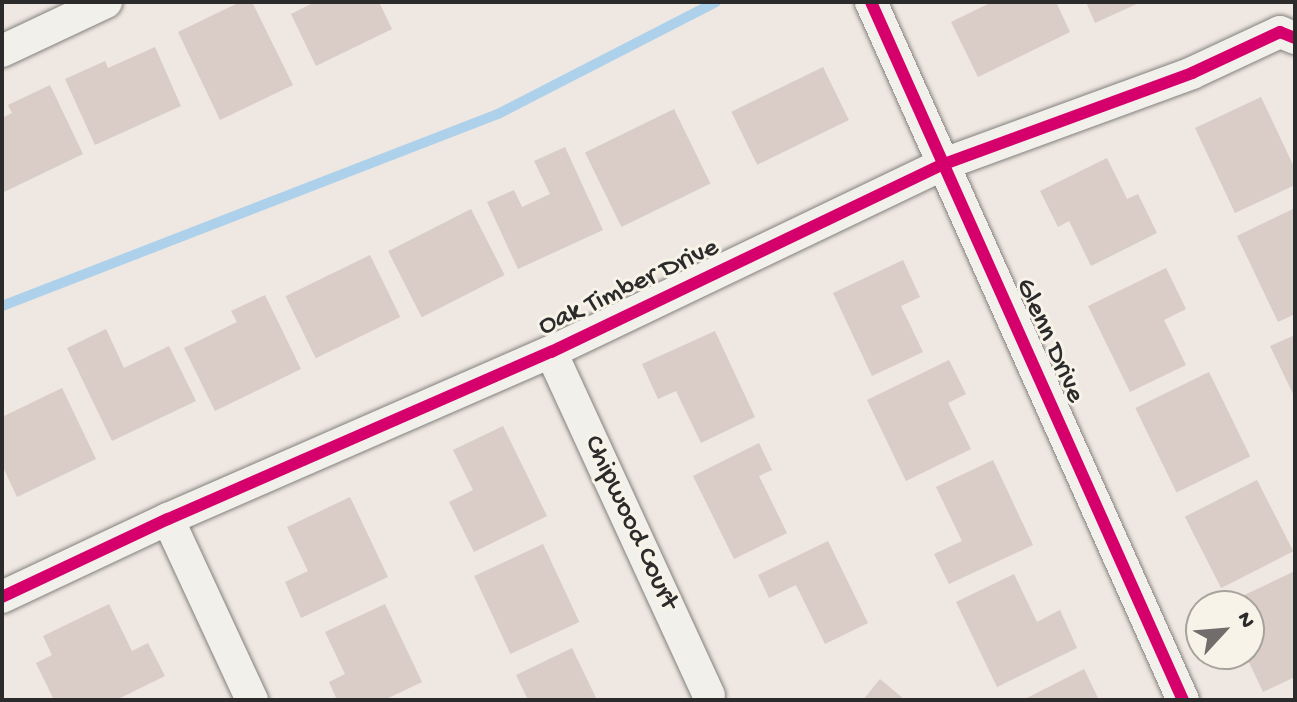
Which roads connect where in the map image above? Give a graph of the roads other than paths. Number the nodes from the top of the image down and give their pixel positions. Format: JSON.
{"nodes":[{"id":1,"x":106,"y":2,"type":"edge"},
{"id":2,"x":871,"y":2,"type":"edge"},
{"id":3,"x":1287,"y":35,"type":"edge"},
{"id":4,"x":2,"y":51,"type":"edge"},
{"id":5,"x":944,"y":164,"type":"junction"},
{"id":6,"x":551,"y":352,"type":"junction"},
{"id":7,"x":168,"y":519,"type":"junction"},
{"id":8,"x":2,"y":597,"type":"edge"},
{"id":9,"x":709,"y":695,"type":"dead end"},
{"id":10,"x":252,"y":700,"type":"edge"},
{"id":11,"x":1183,"y":700,"type":"edge"}],
"edges":[{"from":1,"to":4,"type":"street"},
{"from":2,"to":5,"type":"street","name":"Glenn Drive"},
{"from":3,"to":5,"type":"street","name":"Oak Timber Drive"},
{"from":5,"to":6,"type":"street","name":"Oak Timber Drive"},
{"from":5,"to":11,"type":"street","name":"Glenn Drive"},
{"from":6,"to":7,"type":"street","name":"Oak Timber Drive"},
{"from":6,"to":9,"type":"street","name":"Chipwood Court"},
{"from":7,"to":8,"type":"street","name":"Oak Timber Drive"},
{"from":7,"to":10,"type":"street"}]}
